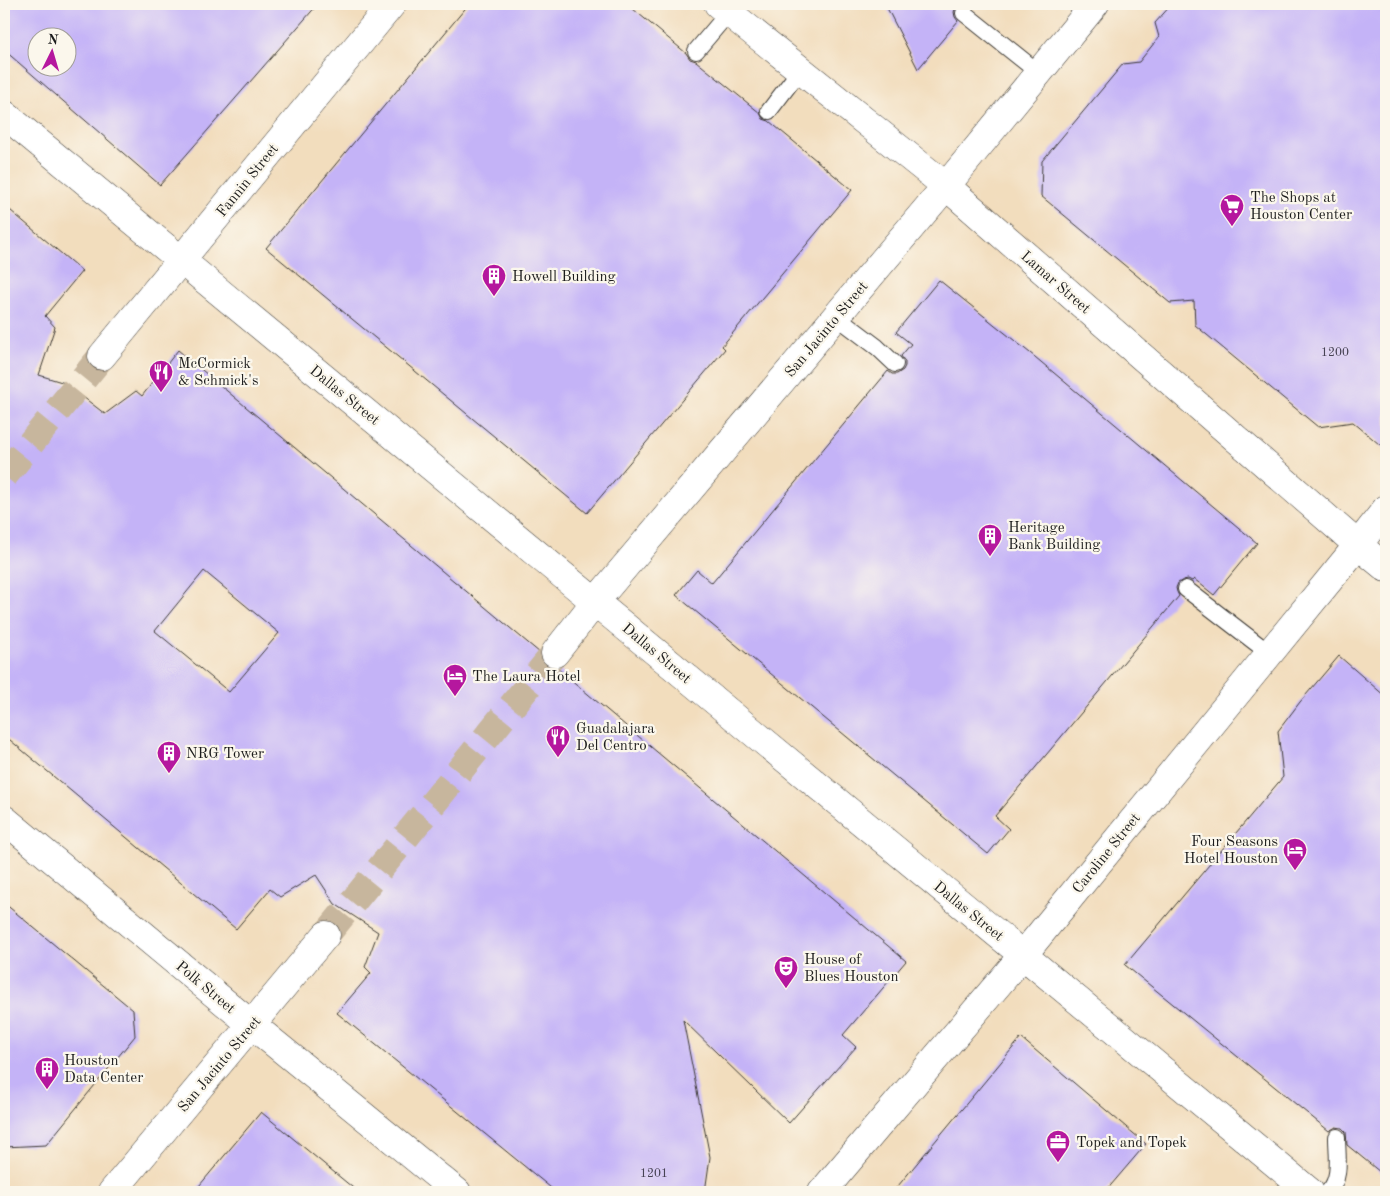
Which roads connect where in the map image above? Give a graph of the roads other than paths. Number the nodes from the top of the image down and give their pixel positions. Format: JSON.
{"nodes":[{"id":1,"x":392,"y":4,"type":"edge"},
{"id":2,"x":1096,"y":4,"type":"edge"},
{"id":3,"x":724,"y":8,"type":"edge"},
{"id":4,"x":964,"y":13,"type":"dead end"},
{"id":5,"x":696,"y":51,"type":"dead end"},
{"id":6,"x":801,"y":69,"type":"junction"},
{"id":7,"x":1038,"y":73,"type":"junction"},
{"id":8,"x":769,"y":111,"type":"dead end"},
{"id":9,"x":4,"y":114,"type":"edge"},
{"id":10,"x":946,"y":186,"type":"junction"},
{"id":11,"x":181,"y":261,"type":"junction"},
{"id":12,"x":836,"y":316,"type":"junction"},
{"id":13,"x":102,"y":356,"type":"tunnel mouth"},
{"id":14,"x":895,"y":364,"type":"dead end"},
{"id":15,"x":1386,"y":509,"type":"edge"},
{"id":16,"x":1358,"y":546,"type":"junction"},
{"id":17,"x":1386,"y":568,"type":"edge"},
{"id":18,"x":1186,"y":589,"type":"dead end"},
{"id":19,"x":596,"y":602,"type":"junction"},
{"id":20,"x":555,"y":652,"type":"tunnel mouth"},
{"id":21,"x":1269,"y":653,"type":"junction"},
{"id":22,"x":4,"y":819,"type":"edge"},
{"id":23,"x":326,"y":935,"type":"tunnel mouth"},
{"id":24,"x":1023,"y":955,"type":"junction"},
{"id":25,"x":252,"y":1025,"type":"junction"},
{"id":26,"x":1337,"y":1137,"type":"dead end"},
{"id":27,"x":112,"y":1192,"type":"edge"},
{"id":28,"x":456,"y":1192,"type":"edge"},
{"id":29,"x":822,"y":1192,"type":"edge"},
{"id":30,"x":1310,"y":1192,"type":"edge"},
{"id":31,"x":1328,"y":1192,"type":"edge"}],
"edges":[{"from":1,"to":11,"type":"street","name":"Fannin Street"},
{"from":2,"to":7,"type":"street","name":"San Jacinto Street"},
{"from":3,"to":5,"type":"lane"},
{"from":3,"to":6,"type":"street","name":"Lamar Street"},
{"from":4,"to":7,"type":"lane"},
{"from":6,"to":8,"type":"lane"},
{"from":6,"to":10,"type":"street","name":"Lamar Street"},
{"from":7,"to":10,"type":"street","name":"San Jacinto Street"},
{"from":9,"to":11,"type":"street","name":"Dallas Street"},
{"from":10,"to":12,"type":"street","name":"San Jacinto Street"},
{"from":10,"to":16,"type":"street","name":"Lamar Street"},
{"from":11,"to":13,"type":"street","name":"Fannin Street"},
{"from":11,"to":19,"type":"street","name":"Dallas Street"},
{"from":12,"to":14,"type":"lane"},
{"from":12,"to":19,"type":"street","name":"San Jacinto Street"},
{"from":15,"to":16,"type":"street","name":"Caroline Street"},
{"from":16,"to":17,"type":"street","name":"Lamar Street"},
{"from":16,"to":21,"type":"street","name":"Caroline Street"},
{"from":18,"to":21,"type":"lane"},
{"from":19,"to":20,"type":"street","name":"San Jacinto Street"},
{"from":19,"to":24,"type":"street","name":"Dallas Street"},
{"from":21,"to":24,"type":"street","name":"Caroline Street"},
{"from":22,"to":25,"type":"street","name":"Polk Street"},
{"from":23,"to":25,"type":"street","name":"San Jacinto Street"},
{"from":24,"to":29,"type":"street","name":"Caroline Street"},
{"from":24,"to":30,"type":"street","name":"Dallas Street"},
{"from":25,"to":27,"type":"street","name":"San Jacinto Street"},
{"from":25,"to":28,"type":"street","name":"Polk Street"},
{"from":26,"to":31,"type":"lane"}]}
